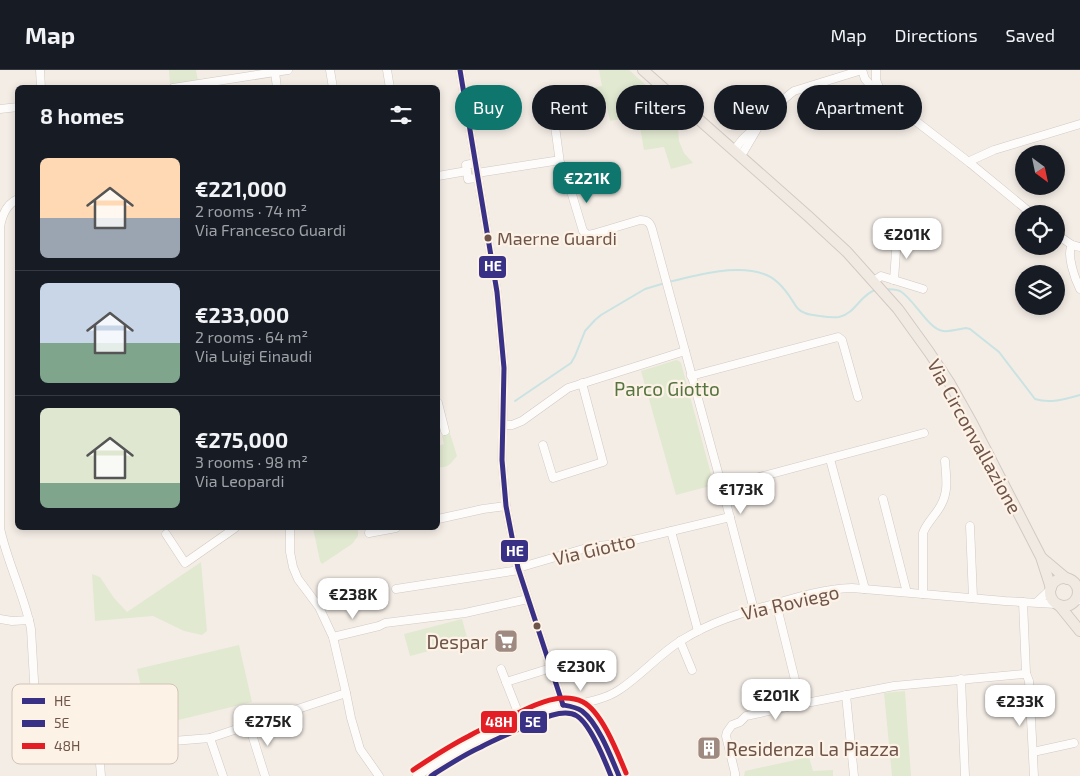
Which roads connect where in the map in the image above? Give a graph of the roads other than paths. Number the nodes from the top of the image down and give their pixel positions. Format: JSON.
{"nodes":[{"id":1,"x":40,"y":70,"type":"edge"},
{"id":2,"x":287,"y":70,"type":"edge"},
{"id":3,"x":330,"y":70,"type":"edge"},
{"id":4,"x":387,"y":70,"type":"edge"},
{"id":5,"x":460,"y":70,"type":"edge"},
{"id":6,"x":643,"y":70,"type":"edge"},
{"id":7,"x":862,"y":70,"type":"edge"},
{"id":8,"x":876,"y":70,"type":"edge"},
{"id":9,"x":275,"y":72,"type":"junction"},
{"id":10,"x":213,"y":84,"type":"edge"},
{"id":11,"x":41,"y":85,"type":"edge"},
{"id":12,"x":277,"y":85,"type":"edge"},
{"id":13,"x":332,"y":85,"type":"edge"},
{"id":14,"x":390,"y":85,"type":"edge"},
{"id":15,"x":870,"y":85,"type":"edge"},
{"id":16,"x":878,"y":85,"type":"edge"},
{"id":17,"x":787,"y":95,"type":"edge"},
{"id":18,"x":15,"y":107,"type":"edge"},
{"id":19,"x":0,"y":108,"type":"edge"},
{"id":20,"x":1080,"y":124,"type":"edge"},
{"id":21,"x":922,"y":126,"type":"edge"},
{"id":22,"x":556,"y":130,"type":"edge"},
{"id":23,"x":752,"y":130,"type":"edge"},
{"id":24,"x":757,"y":130,"type":"edge"},
{"id":25,"x":744,"y":136,"type":"junction"},
{"id":26,"x":724,"y":141,"type":"junction"},
{"id":27,"x":737,"y":153,"type":"junction"},
{"id":28,"x":475,"y":163,"type":"junction"},
{"id":29,"x":560,"y":163,"type":"junction"},
{"id":30,"x":970,"y":163,"type":"junction"},
{"id":31,"x":467,"y":171,"type":"junction"},
{"id":32,"x":477,"y":175,"type":"junction"},
{"id":33,"x":440,"y":176,"type":"edge"},
{"id":34,"x":15,"y":200,"type":"edge"},
{"id":35,"x":1021,"y":205,"type":"edge"},
{"id":36,"x":897,"y":237,"type":"dead end"},
{"id":37,"x":1065,"y":240,"type":"edge"},
{"id":38,"x":1072,"y":245,"type":"junction"},
{"id":39,"x":1080,"y":247,"type":"edge"},
{"id":40,"x":894,"y":280,"type":"junction"},
{"id":41,"x":874,"y":282,"type":"junction"},
{"id":42,"x":1080,"y":289,"type":"edge"},
{"id":43,"x":922,"y":290,"type":"dead end"},
{"id":44,"x":684,"y":350,"type":"junction"},
{"id":45,"x":692,"y":376,"type":"junction"},
{"id":46,"x":582,"y":384,"type":"junction"},
{"id":47,"x":858,"y":397,"type":"dead end"},
{"id":48,"x":440,"y":411,"type":"edge"},
{"id":49,"x":503,"y":425,"type":"junction"},
{"id":50,"x":445,"y":431,"type":"dead end"},
{"id":51,"x":924,"y":433,"type":"dead end"},
{"id":52,"x":543,"y":445,"type":"dead end"},
{"id":53,"x":830,"y":459,"type":"junction"},
{"id":54,"x":945,"y":461,"type":"dead end"},
{"id":55,"x":722,"y":487,"type":"junction"},
{"id":56,"x":883,"y":499,"type":"dead end"},
{"id":57,"x":506,"y":506,"type":"junction"},
{"id":58,"x":730,"y":517,"type":"junction"},
{"id":59,"x":440,"y":519,"type":"edge"},
{"id":60,"x":970,"y":526,"type":"dead end"},
{"id":61,"x":232,"y":530,"type":"edge"},
{"id":62,"x":290,"y":530,"type":"edge"},
{"id":63,"x":385,"y":530,"type":"edge"},
{"id":64,"x":671,"y":531,"type":"junction"},
{"id":65,"x":369,"y":533,"type":"dead end"},
{"id":66,"x":166,"y":534,"type":"dead end"},
{"id":67,"x":1041,"y":557,"type":"junction"},
{"id":68,"x":519,"y":569,"type":"junction"},
{"id":69,"x":1068,"y":579,"type":"junction"},
{"id":70,"x":1051,"y":588,"type":"junction"},
{"id":71,"x":1078,"y":588,"type":"edge"},
{"id":72,"x":396,"y":589,"type":"dead end"},
{"id":73,"x":865,"y":589,"type":"junction"},
{"id":74,"x":906,"y":592,"type":"junction"},
{"id":75,"x":923,"y":594,"type":"junction"},
{"id":76,"x":528,"y":598,"type":"junction"},
{"id":77,"x":973,"y":598,"type":"junction"},
{"id":78,"x":1076,"y":601,"type":"edge"},
{"id":79,"x":1023,"y":602,"type":"junction"},
{"id":80,"x":1037,"y":602,"type":"junction"},
{"id":81,"x":776,"y":603,"type":"junction"},
{"id":82,"x":1058,"y":604,"type":"junction"},
{"id":83,"x":754,"y":610,"type":"junction"},
{"id":84,"x":29,"y":617,"type":"junction"},
{"id":85,"x":0,"y":620,"type":"edge"},
{"id":86,"x":1079,"y":629,"type":"edge"},
{"id":87,"x":698,"y":631,"type":"junction"},
{"id":88,"x":332,"y":637,"type":"junction"},
{"id":89,"x":680,"y":641,"type":"junction"},
{"id":90,"x":551,"y":668,"type":"junction"},
{"id":91,"x":501,"y":669,"type":"dead end"},
{"id":92,"x":692,"y":670,"type":"dead end"},
{"id":93,"x":1026,"y":672,"type":"junction"},
{"id":94,"x":960,"y":679,"type":"junction"},
{"id":95,"x":506,"y":682,"type":"junction"},
{"id":96,"x":34,"y":684,"type":"edge"},
{"id":97,"x":346,"y":693,"type":"junction"},
{"id":98,"x":846,"y":695,"type":"junction"},
{"id":99,"x":802,"y":704,"type":"junction"},
{"id":100,"x":563,"y":706,"type":"junction"},
{"id":101,"x":582,"y":711,"type":"junction"},
{"id":102,"x":521,"y":720,"type":"junction"},
{"id":103,"x":249,"y":725,"type":"junction"},
{"id":104,"x":210,"y":738,"type":"junction"},
{"id":105,"x":178,"y":740,"type":"edge"},
{"id":106,"x":1074,"y":743,"type":"dead end"},
{"id":107,"x":1033,"y":752,"type":"junction"},
{"id":108,"x":223,"y":776,"type":"edge"},
{"id":109,"x":265,"y":776,"type":"edge"},
{"id":110,"x":379,"y":776,"type":"edge"},
{"id":111,"x":417,"y":776,"type":"edge"},
{"id":112,"x":619,"y":776,"type":"edge"},
{"id":113,"x":734,"y":776,"type":"edge"},
{"id":114,"x":854,"y":776,"type":"edge"},
{"id":115,"x":965,"y":776,"type":"edge"},
{"id":116,"x":1034,"y":776,"type":"edge"}],
"edges":[{"from":1,"to":11,"type":"street"},
{"from":2,"to":9,"type":"street"},
{"from":3,"to":13,"type":"street"},
{"from":4,"to":14,"type":"street"},
{"from":5,"to":28,"type":"street"},
{"from":6,"to":26,"type":"main road","name":"Via Circonvallazione"},
{"from":7,"to":15,"type":"street"},
{"from":7,"to":17,"type":"street"},
{"from":8,"to":16,"type":"street"},
{"from":9,"to":10,"type":"street"},
{"from":9,"to":12,"type":"street"},
{"from":18,"to":19,"type":"street"},
{"from":20,"to":30,"type":"street"},
{"from":21,"to":30,"type":"street"},
{"from":22,"to":29,"type":"street"},
{"from":23,"to":25,"type":"street"},
{"from":24,"to":27,"type":"street"},
{"from":25,"to":26,"type":"street"},
{"from":25,"to":27,"type":"street"},
{"from":26,"to":27,"type":"main road","name":"Via Circonvallazione"},
{"from":27,"to":41,"type":"main road","name":"Via Circonvallazione"},
{"from":28,"to":31,"type":"street"},
{"from":28,"to":32,"type":"street"},
{"from":29,"to":32,"type":"street"},
{"from":29,"to":44,"type":"street"},
{"from":30,"to":35,"type":"street"},
{"from":31,"to":32,"type":"street"},
{"from":31,"to":33,"type":"street"},
{"from":32,"to":49,"type":"street"},
{"from":34,"to":84,"type":"street"},
{"from":36,"to":40,"type":"street"},
{"from":37,"to":38,"type":"street"},
{"from":38,"to":39,"type":"street"},
{"from":38,"to":42,"type":"street"},
{"from":40,"to":41,"type":"street"},
{"from":40,"to":43,"type":"street"},
{"from":41,"to":67,"type":"main road","name":"Via Circonvallazione"},
{"from":44,"to":45,"type":"street"},
{"from":44,"to":46,"type":"street"},
{"from":45,"to":47,"type":"street"},
{"from":45,"to":55,"type":"street"},
{"from":46,"to":49,"type":"street"},
{"from":46,"to":52,"type":"street"},
{"from":48,"to":50,"type":"street"},
{"from":49,"to":57,"type":"street"},
{"from":51,"to":53,"type":"street"},
{"from":53,"to":55,"type":"street"},
{"from":53,"to":73,"type":"street"},
{"from":54,"to":75,"type":"street"},
{"from":55,"to":58,"type":"street"},
{"from":56,"to":74,"type":"street"},
{"from":57,"to":59,"type":"street"},
{"from":57,"to":68,"type":"street"},
{"from":58,"to":64,"type":"street","name":"Via Giotto"},
{"from":58,"to":83,"type":"street"},
{"from":60,"to":77,"type":"street"},
{"from":61,"to":66,"type":"street"},
{"from":62,"to":88,"type":"street"},
{"from":63,"to":65,"type":"street"},
{"from":64,"to":68,"type":"street","name":"Via Giotto"},
{"from":64,"to":87,"type":"street"},
{"from":67,"to":69,"type":"main road","name":"Via Circonvallazione"},
{"from":67,"to":70,"type":"main road","name":"Via Circonvallazione"},
{"from":68,"to":72,"type":"street","name":"Via Giotto"},
{"from":68,"to":76,"type":"street"},
{"from":69,"to":70,"type":"main road"},
{"from":69,"to":71,"type":"main road"},
{"from":70,"to":80,"type":"street"},
{"from":70,"to":82,"type":"main road"},
{"from":71,"to":78,"type":"main road"},
{"from":73,"to":74,"type":"street","name":"Via Roviego"},
{"from":73,"to":81,"type":"street","name":"Via Roviego"},
{"from":74,"to":75,"type":"street","name":"Via Roviego"},
{"from":75,"to":77,"type":"street","name":"Via Roviego"},
{"from":76,"to":88,"type":"street"},
{"from":76,"to":90,"type":"street"},
{"from":77,"to":79,"type":"street","name":"Via Roviego"},
{"from":78,"to":82,"type":"main road"},
{"from":78,"to":86,"type":"main road"},
{"from":79,"to":80,"type":"street","name":"Via Roviego"},
{"from":79,"to":93,"type":"street"},
{"from":80,"to":82,"type":"street","name":"Via Roviego"},
{"from":81,"to":83,"type":"street","name":"Via Roviego"},
{"from":81,"to":99,"type":"street"},
{"from":82,"to":86,"type":"main road"},
{"from":83,"to":87,"type":"street","name":"Via Roviego"},
{"from":84,"to":85,"type":"street"},
{"from":84,"to":96,"type":"street"},
{"from":87,"to":89,"type":"street","name":"Via Roviego"},
{"from":88,"to":97,"type":"street"},
{"from":89,"to":92,"type":"street"},
{"from":89,"to":101,"type":"street","name":"Via Roviego"},
{"from":90,"to":95,"type":"street"},
{"from":90,"to":100,"type":"street"},
{"from":91,"to":95,"type":"street"},
{"from":93,"to":94,"type":"street"},
{"from":93,"to":107,"type":"street"},
{"from":94,"to":98,"type":"street"},
{"from":94,"to":115,"type":"street"},
{"from":95,"to":102,"type":"street"},
{"from":97,"to":103,"type":"street"},
{"from":97,"to":110,"type":"street"},
{"from":98,"to":99,"type":"street"},
{"from":98,"to":114,"type":"street"},
{"from":99,"to":113,"type":"street"},
{"from":100,"to":101,"type":"street"},
{"from":100,"to":102,"type":"street"},
{"from":101,"to":112,"type":"street"},
{"from":102,"to":111,"type":"street"},
{"from":103,"to":104,"type":"street"},
{"from":103,"to":109,"type":"street"},
{"from":104,"to":105,"type":"street"},
{"from":104,"to":108,"type":"street"},
{"from":106,"to":107,"type":"street"},
{"from":107,"to":116,"type":"street"}]}
